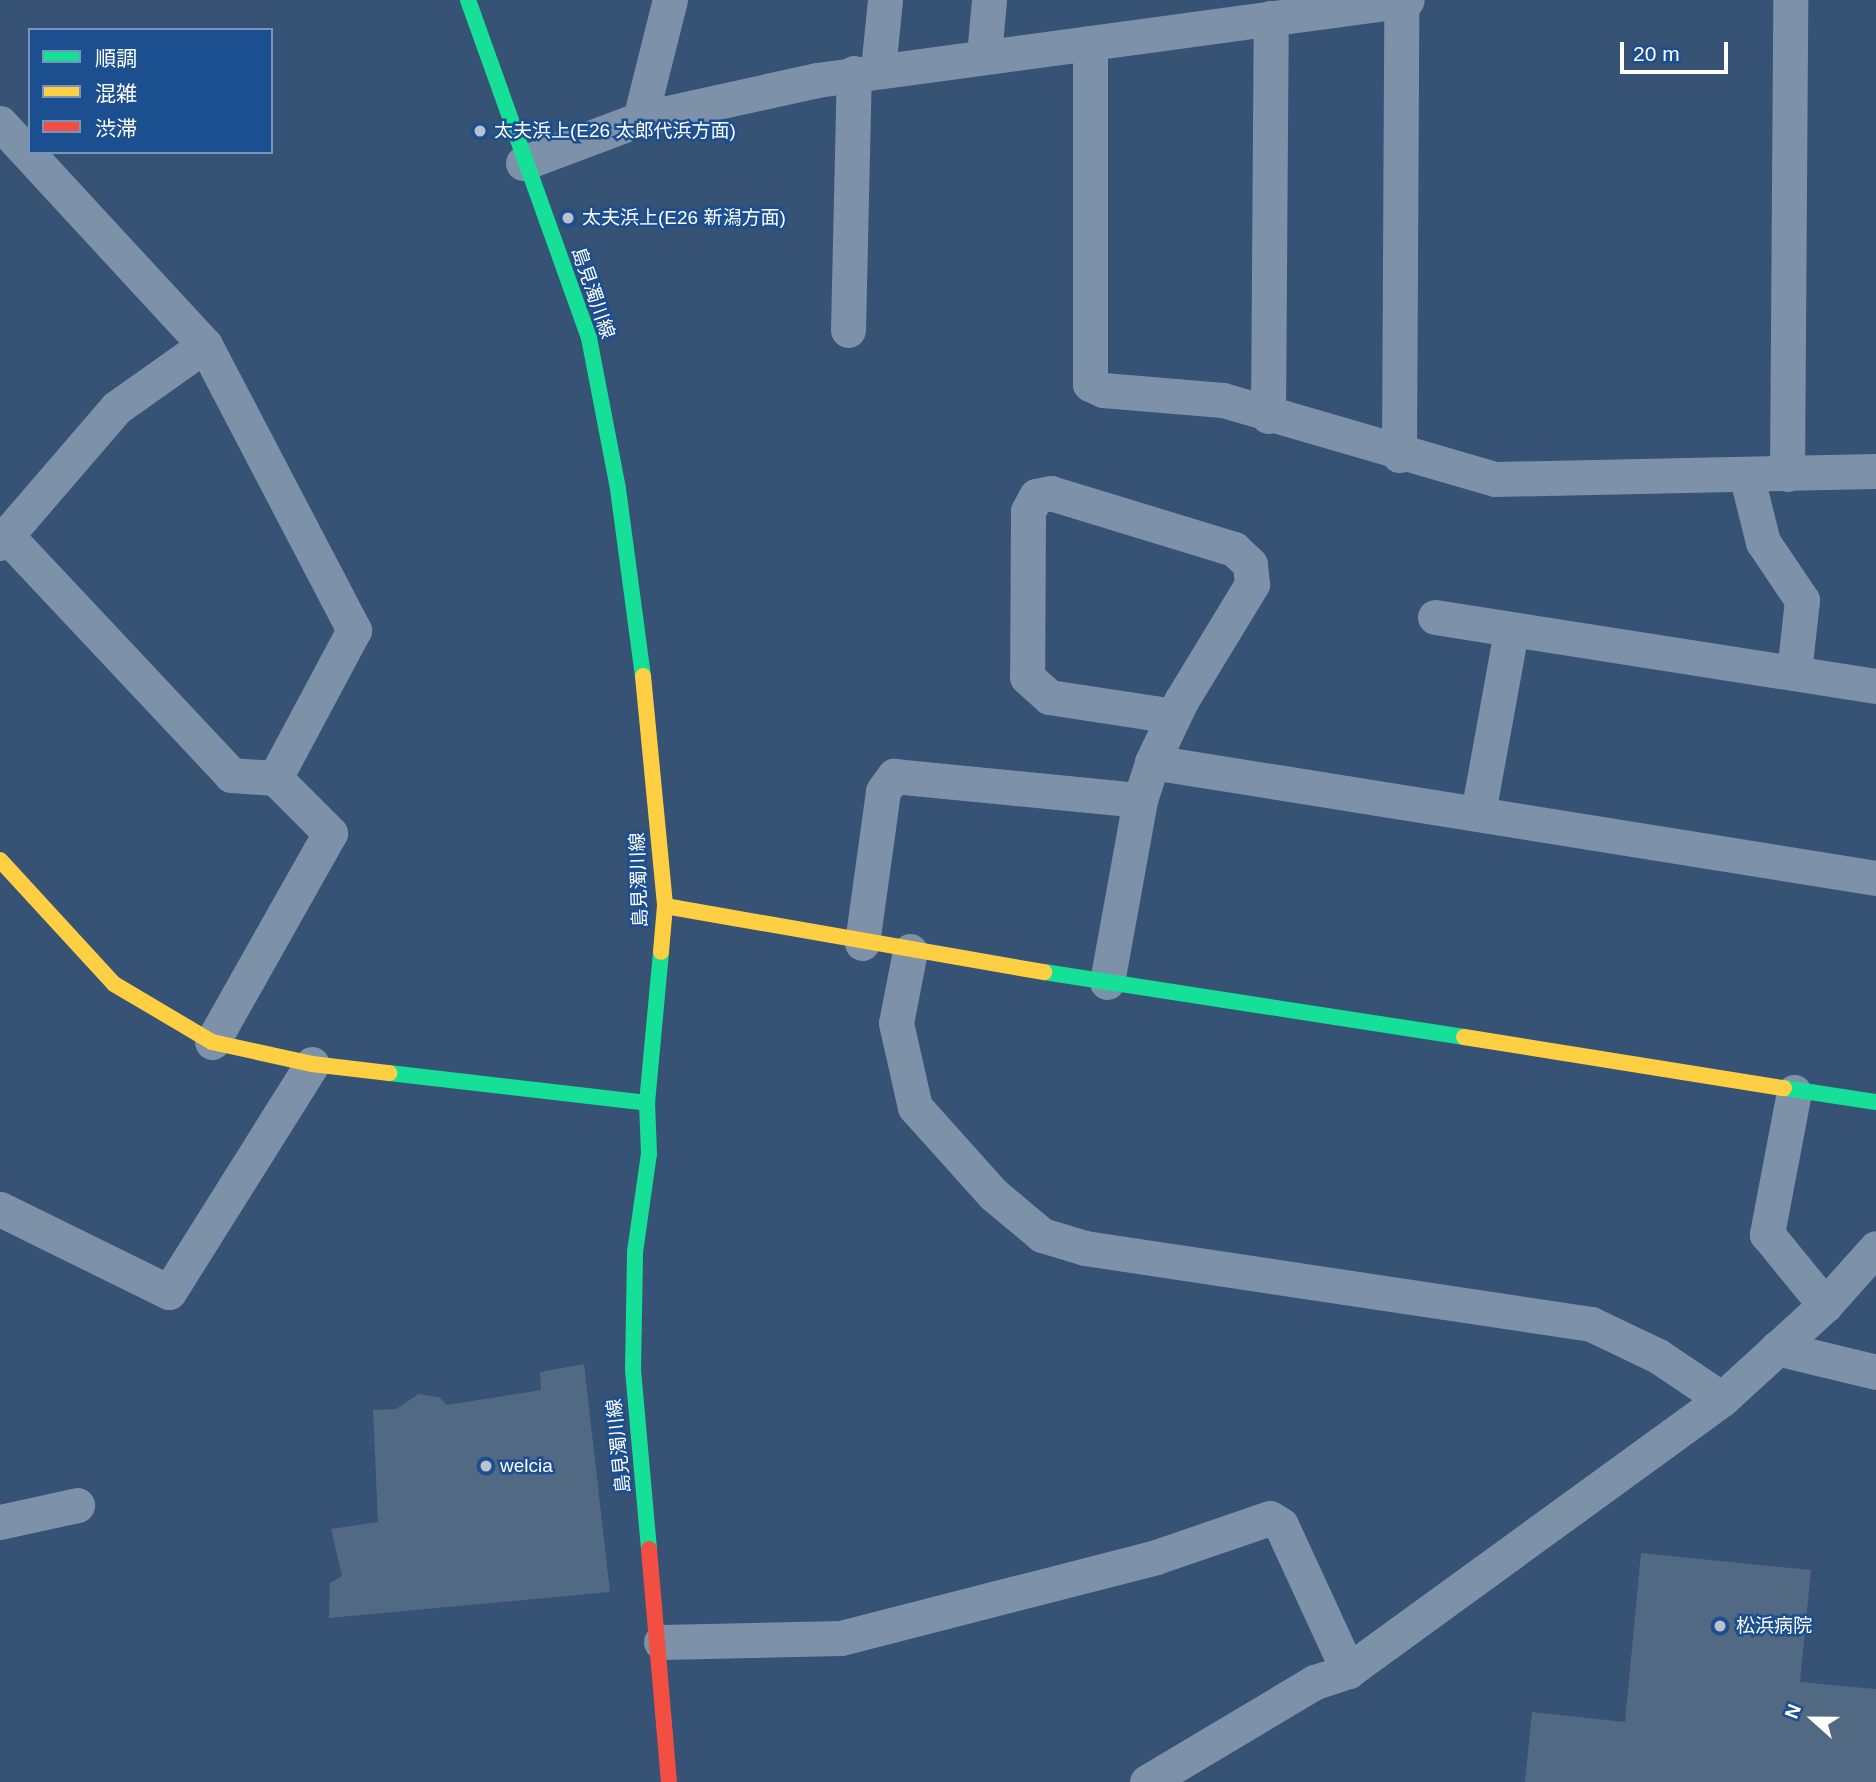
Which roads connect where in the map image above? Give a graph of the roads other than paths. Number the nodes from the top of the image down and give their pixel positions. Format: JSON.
{"nodes":[{"id":1,"x":468,"y":0,"type":"edge"},
{"id":2,"x":670,"y":0,"type":"edge"},
{"id":3,"x":885,"y":0,"type":"edge"},
{"id":4,"x":989,"y":0,"type":"edge"},
{"id":5,"x":1407,"y":0,"type":"edge"},
{"id":6,"x":1790,"y":0,"type":"edge"},
{"id":7,"x":1401,"y":1,"type":"edge"},
{"id":8,"x":1254,"y":13,"type":"edge"},
{"id":9,"x":1090,"y":43,"type":"junction"},
{"id":10,"x":984,"y":55,"type":"junction"},
{"id":11,"x":866,"y":71,"type":"junction"},
{"id":12,"x":640,"y":120,"type":"junction"},
{"id":13,"x":0,"y":122,"type":"edge"},
{"id":14,"x":28,"y":152,"type":"edge"},
{"id":15,"x":29,"y":154,"type":"edge"},
{"id":16,"x":523,"y":163,"type":"junction"},
{"id":17,"x":848,"y":330,"type":"dead end"},
{"id":18,"x":205,"y":345,"type":"junction"},
{"id":19,"x":1268,"y":416,"type":"junction"},
{"id":20,"x":1399,"y":455,"type":"junction"},
{"id":21,"x":1876,"y":471,"type":"edge"},
{"id":22,"x":1746,"y":474,"type":"junction"},
{"id":23,"x":1787,"y":474,"type":"junction"},
{"id":24,"x":3,"y":539,"type":"edge"},
{"id":25,"x":1435,"y":617,"type":"dead end"},
{"id":26,"x":1511,"y":631,"type":"junction"},
{"id":27,"x":1794,"y":673,"type":"junction"},
{"id":28,"x":1876,"y":686,"type":"edge"},
{"id":29,"x":1173,"y":716,"type":"junction"},
{"id":30,"x":1152,"y":762,"type":"junction"},
{"id":31,"x":275,"y":778,"type":"junction"},
{"id":32,"x":1140,"y":800,"type":"junction"},
{"id":33,"x":1478,"y":813,"type":"junction"},
{"id":34,"x":0,"y":860,"type":"edge"},
{"id":35,"x":1876,"y":878,"type":"edge"},
{"id":36,"x":665,"y":906,"type":"junction"},
{"id":37,"x":862,"y":943,"type":"junction"},
{"id":38,"x":911,"y":951,"type":"junction"},
{"id":39,"x":1107,"y":982,"type":"junction"},
{"id":40,"x":212,"y":1042,"type":"junction"},
{"id":41,"x":312,"y":1064,"type":"junction"},
{"id":42,"x":1794,"y":1092,"type":"junction"},
{"id":43,"x":1876,"y":1102,"type":"edge"},
{"id":44,"x":647,"y":1103,"type":"junction"},
{"id":45,"x":0,"y":1209,"type":"edge"},
{"id":46,"x":1876,"y":1248,"type":"edge"},
{"id":47,"x":1825,"y":1305,"type":"junction"},
{"id":48,"x":1777,"y":1348,"type":"junction"},
{"id":49,"x":1876,"y":1372,"type":"edge"},
{"id":50,"x":1722,"y":1399,"type":"junction"},
{"id":51,"x":77,"y":1505,"type":"dead end"},
{"id":52,"x":0,"y":1522,"type":"edge"},
{"id":53,"x":661,"y":1643,"type":"junction"},
{"id":54,"x":1348,"y":1671,"type":"junction"},
{"id":55,"x":670,"y":1782,"type":"edge"},
{"id":56,"x":1147,"y":1782,"type":"edge"}],
"edges":[{"from":1,"to":16,"type":"street","name":"島見濁川線"},
{"from":2,"to":12,"type":"street"},
{"from":3,"to":11,"type":"street"},
{"from":4,"to":10,"type":"street"},
{"from":5,"to":7,"type":"street"},
{"from":6,"to":23,"type":"street"},
{"from":7,"to":8,"type":"street"},
{"from":7,"to":20,"type":"street"},
{"from":8,"to":9,"type":"street"},
{"from":8,"to":19,"type":"street"},
{"from":9,"to":10,"type":"street"},
{"from":9,"to":19,"type":"street"},
{"from":10,"to":11,"type":"street"},
{"from":11,"to":12,"type":"street"},
{"from":11,"to":17,"type":"street"},
{"from":12,"to":16,"type":"street"},
{"from":13,"to":14,"type":"street"},
{"from":15,"to":18,"type":"street"},
{"from":16,"to":36,"type":"street","name":"島見濁川線"},
{"from":18,"to":24,"type":"street"},
{"from":18,"to":31,"type":"street"},
{"from":19,"to":20,"type":"street"},
{"from":20,"to":22,"type":"street"},
{"from":21,"to":23,"type":"street"},
{"from":22,"to":23,"type":"street"},
{"from":22,"to":27,"type":"street"},
{"from":24,"to":31,"type":"street"},
{"from":25,"to":26,"type":"street"},
{"from":26,"to":27,"type":"street"},
{"from":26,"to":33,"type":"street"},
{"from":27,"to":28,"type":"street"},
{"from":29,"to":29,"type":"street"},
{"from":29,"to":30,"type":"street"},
{"from":30,"to":32,"type":"street"},
{"from":30,"to":33,"type":"street"},
{"from":31,"to":40,"type":"street"},
{"from":32,"to":37,"type":"street"},
{"from":32,"to":39,"type":"street"},
{"from":33,"to":35,"type":"street"},
{"from":34,"to":40,"type":"street"},
{"from":36,"to":37,"type":"street"},
{"from":36,"to":44,"type":"street","name":"島見濁川線"},
{"from":37,"to":38,"type":"street"},
{"from":38,"to":39,"type":"street"},
{"from":38,"to":50,"type":"street"},
{"from":39,"to":42,"type":"street"},
{"from":40,"to":41,"type":"street"},
{"from":41,"to":44,"type":"street"},
{"from":41,"to":45,"type":"street"},
{"from":42,"to":43,"type":"street"},
{"from":42,"to":47,"type":"street"},
{"from":44,"to":53,"type":"street","name":"島見濁川線"},
{"from":46,"to":47,"type":"street"},
{"from":47,"to":48,"type":"street"},
{"from":48,"to":49,"type":"street"},
{"from":48,"to":50,"type":"street"},
{"from":50,"to":54,"type":"street"},
{"from":51,"to":52,"type":"street"},
{"from":53,"to":54,"type":"street"},
{"from":53,"to":55,"type":"street","name":"島見濁川線"},
{"from":54,"to":56,"type":"street"}]}
